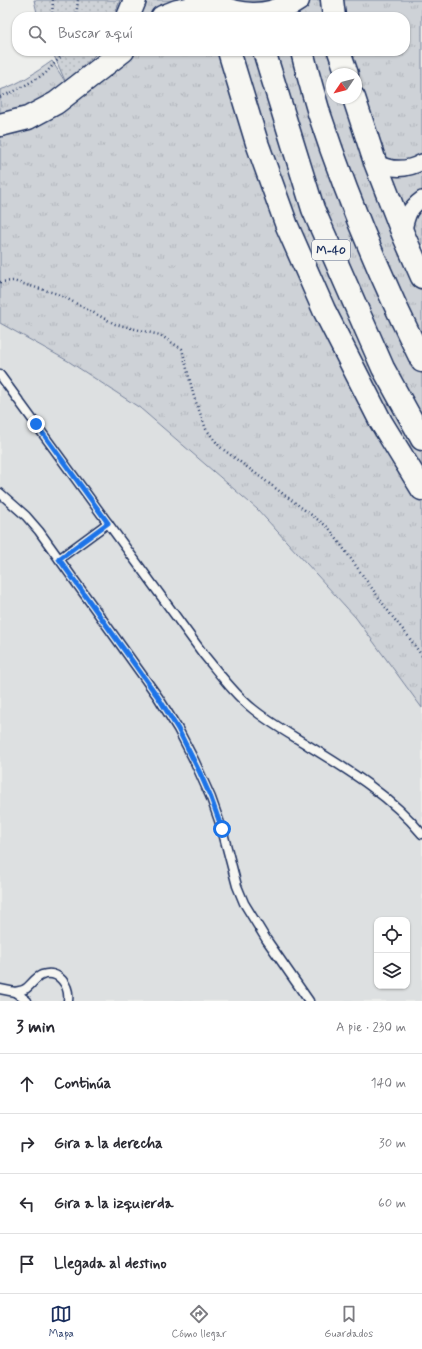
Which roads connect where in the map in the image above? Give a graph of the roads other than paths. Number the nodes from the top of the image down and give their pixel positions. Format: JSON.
{"nodes":[{"id":1,"x":135,"y":0,"type":"edge"},
{"id":2,"x":146,"y":0,"type":"edge"},
{"id":3,"x":298,"y":0,"type":"edge"},
{"id":4,"x":332,"y":0,"type":"edge"},
{"id":5,"x":214,"y":7,"type":"edge"},
{"id":6,"x":130,"y":12,"type":"edge"},
{"id":7,"x":140,"y":12,"type":"edge"},
{"id":8,"x":174,"y":12,"type":"edge"},
{"id":9,"x":237,"y":12,"type":"edge"},
{"id":10,"x":271,"y":12,"type":"edge"},
{"id":11,"x":333,"y":12,"type":"edge"},
{"id":12,"x":110,"y":56,"type":"edge"},
{"id":13,"x":117,"y":56,"type":"edge"},
{"id":14,"x":266,"y":56,"type":"edge"},
{"id":15,"x":303,"y":56,"type":"edge"},
{"id":16,"x":342,"y":56,"type":"edge"},
{"id":17,"x":232,"y":61,"type":"edge"},
{"id":18,"x":345,"y":68,"type":"edge"},
{"id":19,"x":95,"y":74,"type":"junction"},
{"id":20,"x":356,"y":104,"type":"edge"},
{"id":21,"x":0,"y":125,"type":"edge"},
{"id":22,"x":374,"y":162,"type":"junction"},
{"id":23,"x":422,"y":162,"type":"edge"},
{"id":24,"x":422,"y":200,"type":"edge"},
{"id":25,"x":403,"y":234,"type":"junction"},
{"id":26,"x":422,"y":277,"type":"edge"},
{"id":27,"x":422,"y":361,"type":"edge"},
{"id":28,"x":0,"y":375,"type":"edge"},
{"id":29,"x":422,"y":439,"type":"edge"},
{"id":30,"x":422,"y":489,"type":"edge"},
{"id":31,"x":0,"y":493,"type":"edge"},
{"id":32,"x":108,"y":523,"type":"junction"},
{"id":33,"x":59,"y":559,"type":"junction"},
{"id":34,"x":422,"y":834,"type":"edge"},
{"id":35,"x":0,"y":989,"type":"edge"},
{"id":36,"x":15,"y":992,"type":"junction"},
{"id":37,"x":27,"y":1001,"type":"edge"},
{"id":38,"x":68,"y":1001,"type":"edge"},
{"id":39,"x":309,"y":1001,"type":"edge"}],
"edges":[{"from":1,"to":6,"type":"main road"},
{"from":2,"to":7,"type":"main road"},
{"from":3,"to":10,"type":"main road"},
{"from":4,"to":11,"type":"main road"},
{"from":5,"to":8,"type":"main road"},
{"from":5,"to":9,"type":"main road"},
{"from":12,"to":19,"type":"main road"},
{"from":13,"to":19,"type":"main road"},
{"from":14,"to":29,"type":"main road","number":"M-40"},
{"from":15,"to":27,"type":"main road","number":"M-40"},
{"from":16,"to":18,"type":"main road"},
{"from":17,"to":30,"type":"main road"},
{"from":19,"to":21,"type":"main road"},
{"from":20,"to":22,"type":"main road"},
{"from":22,"to":23,"type":"street"},
{"from":22,"to":25,"type":"main road"},
{"from":24,"to":25,"type":"street"},
{"from":25,"to":26,"type":"main road"},
{"from":28,"to":32,"type":"lane"},
{"from":31,"to":33,"type":"lane"},
{"from":32,"to":33,"type":"lane"},
{"from":32,"to":34,"type":"lane"},
{"from":33,"to":39,"type":"lane"},
{"from":35,"to":36,"type":"lane"},
{"from":36,"to":37,"type":"lane"},
{"from":36,"to":38,"type":"lane"}]}
